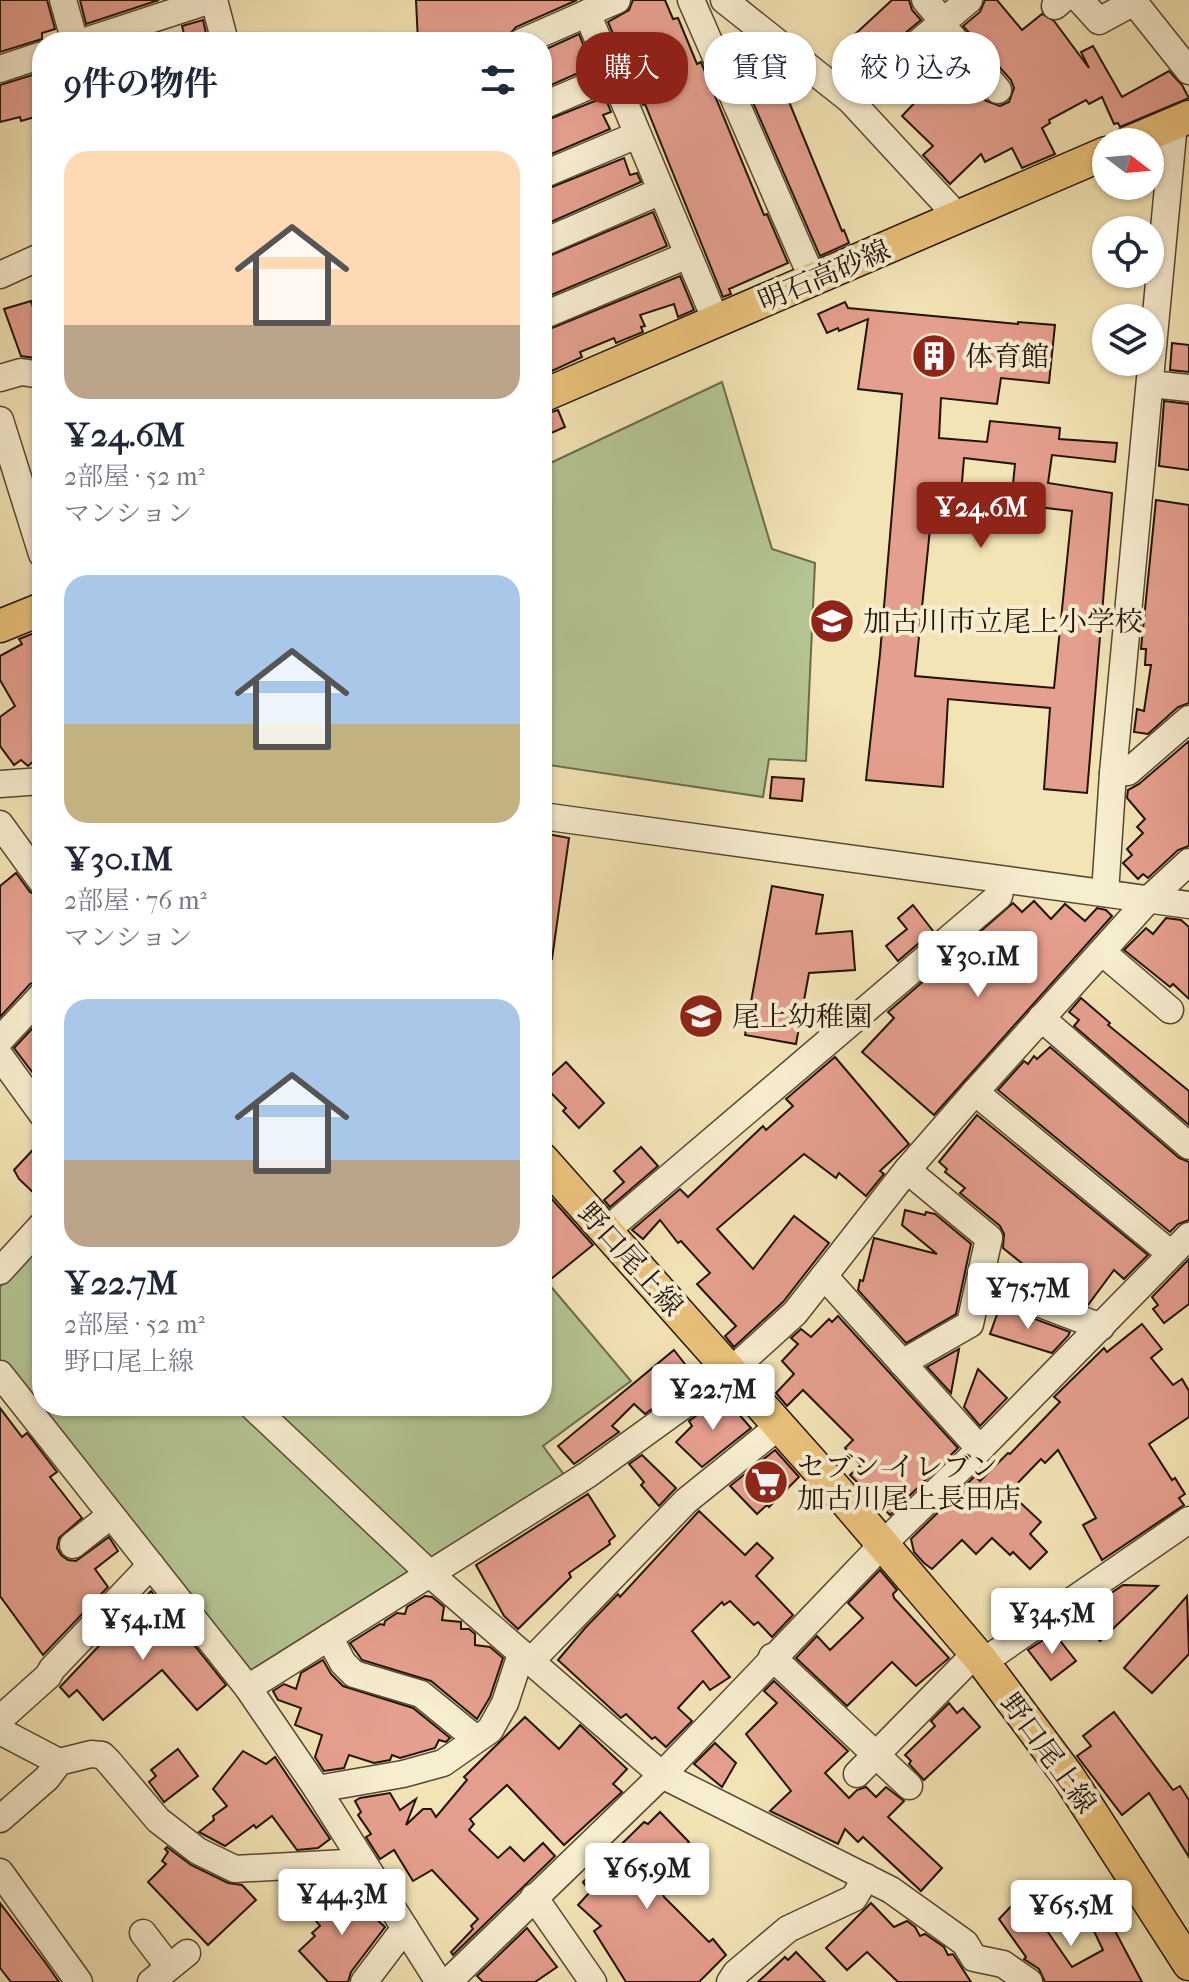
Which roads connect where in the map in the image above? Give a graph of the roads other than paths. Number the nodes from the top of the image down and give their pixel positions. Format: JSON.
{"nodes":[{"id":1,"x":63,"y":0,"type":"edge"},
{"id":2,"x":212,"y":0,"type":"edge"},
{"id":3,"x":617,"y":0,"type":"edge"},
{"id":4,"x":691,"y":0,"type":"edge"},
{"id":5,"x":724,"y":0,"type":"edge"},
{"id":6,"x":925,"y":0,"type":"edge"},
{"id":7,"x":969,"y":0,"type":"edge"},
{"id":8,"x":1080,"y":0,"type":"edge"},
{"id":9,"x":587,"y":13,"type":"junction"},
{"id":10,"x":942,"y":22,"type":"junction"},
{"id":11,"x":72,"y":32,"type":"edge"},
{"id":12,"x":113,"y":32,"type":"edge"},
{"id":13,"x":222,"y":32,"type":"edge"},
{"id":14,"x":544,"y":32,"type":"edge"},
{"id":15,"x":595,"y":32,"type":"edge"},
{"id":16,"x":930,"y":32,"type":"edge"},
{"id":17,"x":950,"y":32,"type":"edge"},
{"id":18,"x":32,"y":58,"type":"edge"},
{"id":19,"x":0,"y":69,"type":"edge"},
{"id":20,"x":1189,"y":71,"type":"edge"},
{"id":21,"x":832,"y":86,"type":"edge"},
{"id":22,"x":576,"y":91,"type":"edge"},
{"id":23,"x":552,"y":102,"type":"edge"},
{"id":24,"x":624,"y":104,"type":"edge"},
{"id":25,"x":854,"y":104,"type":"edge"},
{"id":26,"x":1181,"y":120,"type":"edge"},
{"id":27,"x":1162,"y":128,"type":"edge"},
{"id":28,"x":637,"y":135,"type":"junction"},
{"id":29,"x":1092,"y":159,"type":"edge"},
{"id":30,"x":552,"y":171,"type":"edge"},
{"id":31,"x":661,"y":191,"type":"junction"},
{"id":32,"x":959,"y":218,"type":"junction"},
{"id":33,"x":552,"y":239,"type":"edge"},
{"id":34,"x":688,"y":255,"type":"junction"},
{"id":35,"x":32,"y":261,"type":"edge"},
{"id":36,"x":0,"y":275,"type":"edge"},
{"id":37,"x":813,"y":280,"type":"junction"},
{"id":38,"x":552,"y":312,"type":"edge"},
{"id":39,"x":716,"y":321,"type":"junction"},
{"id":40,"x":32,"y":374,"type":"edge"},
{"id":41,"x":0,"y":378,"type":"edge"},
{"id":42,"x":1151,"y":384,"type":"junction"},
{"id":43,"x":1189,"y":388,"type":"edge"},
{"id":44,"x":552,"y":392,"type":"edge"},
{"id":45,"x":0,"y":420,"type":"edge"},
{"id":46,"x":32,"y":522,"type":"edge"},
{"id":47,"x":32,"y":613,"type":"edge"},
{"id":48,"x":0,"y":626,"type":"edge"},
{"id":49,"x":1189,"y":719,"type":"edge"},
{"id":50,"x":1113,"y":773,"type":"junction"},
{"id":51,"x":32,"y":782,"type":"edge"},
{"id":52,"x":0,"y":784,"type":"edge"},
{"id":53,"x":552,"y":817,"type":"edge"},
{"id":54,"x":0,"y":824,"type":"edge"},
{"id":55,"x":1189,"y":862,"type":"edge"},
{"id":56,"x":32,"y":868,"type":"edge"},
{"id":57,"x":1002,"y":881,"type":"junction"},
{"id":58,"x":1105,"y":893,"type":"junction"},
{"id":59,"x":1149,"y":899,"type":"junction"},
{"id":60,"x":1189,"y":905,"type":"edge"},
{"id":61,"x":1102,"y":952,"type":"junction"},
{"id":62,"x":32,"y":1006,"type":"edge"},
{"id":63,"x":1170,"y":1010,"type":"dead end"},
{"id":64,"x":1041,"y":1018,"type":"junction"},
{"id":65,"x":0,"y":1040,"type":"edge"},
{"id":66,"x":0,"y":1056,"type":"edge"},
{"id":67,"x":975,"y":1092,"type":"junction"},
{"id":68,"x":32,"y":1100,"type":"edge"},
{"id":69,"x":1189,"y":1146,"type":"edge"},
{"id":70,"x":552,"y":1170,"type":"edge"},
{"id":71,"x":907,"y":1170,"type":"junction"},
{"id":72,"x":606,"y":1231,"type":"junction"},
{"id":73,"x":32,"y":1236,"type":"edge"},
{"id":74,"x":1180,"y":1245,"type":"edge"},
{"id":75,"x":0,"y":1271,"type":"edge"},
{"id":76,"x":824,"y":1276,"type":"junction"},
{"id":77,"x":980,"y":1281,"type":"junction"},
{"id":78,"x":1101,"y":1327,"type":"junction"},
{"id":79,"x":902,"y":1363,"type":"junction"},
{"id":80,"x":731,"y":1371,"type":"junction"},
{"id":81,"x":0,"y":1374,"type":"edge"},
{"id":82,"x":32,"y":1415,"type":"edge"},
{"id":83,"x":33,"y":1416,"type":"edge"},
{"id":84,"x":263,"y":1416,"type":"edge"},
{"id":85,"x":779,"y":1426,"type":"junction"},
{"id":86,"x":980,"y":1449,"type":"junction"},
{"id":87,"x":111,"y":1515,"type":"junction"},
{"id":88,"x":1189,"y":1520,"type":"edge"},
{"id":89,"x":883,"y":1544,"type":"junction"},
{"id":90,"x":73,"y":1545,"type":"dead end"},
{"id":91,"x":151,"y":1565,"type":"junction"},
{"id":92,"x":430,"y":1574,"type":"junction"},
{"id":93,"x":329,"y":1637,"type":"junction"},
{"id":94,"x":772,"y":1657,"type":"junction"},
{"id":95,"x":525,"y":1658,"type":"junction"},
{"id":96,"x":979,"y":1658,"type":"junction"},
{"id":97,"x":248,"y":1688,"type":"junction"},
{"id":98,"x":0,"y":1719,"type":"edge"},
{"id":99,"x":0,"y":1731,"type":"edge"},
{"id":100,"x":476,"y":1739,"type":"junction"},
{"id":101,"x":877,"y":1754,"type":"junction"},
{"id":102,"x":59,"y":1762,"type":"junction"},
{"id":103,"x":857,"y":1774,"type":"dead end"},
{"id":104,"x":662,"y":1775,"type":"junction"},
{"id":105,"x":909,"y":1786,"type":"dead end"},
{"id":106,"x":317,"y":1789,"type":"junction"},
{"id":107,"x":0,"y":1819,"type":"edge"},
{"id":108,"x":363,"y":1862,"type":"junction"},
{"id":109,"x":0,"y":1872,"type":"edge"},
{"id":110,"x":866,"y":1877,"type":"junction"},
{"id":111,"x":534,"y":1897,"type":"junction"},
{"id":112,"x":405,"y":1928,"type":"junction"},
{"id":113,"x":143,"y":1933,"type":"dead end"},
{"id":114,"x":974,"y":1958,"type":"junction"},
{"id":115,"x":1189,"y":1964,"type":"edge"},
{"id":116,"x":169,"y":1967,"type":"edge"},
{"id":117,"x":737,"y":1979,"type":"edge"},
{"id":118,"x":79,"y":1982,"type":"edge"},
{"id":119,"x":364,"y":1982,"type":"edge"},
{"id":120,"x":439,"y":1982,"type":"edge"},
{"id":121,"x":448,"y":1982,"type":"edge"},
{"id":122,"x":593,"y":1982,"type":"edge"},
{"id":123,"x":987,"y":1982,"type":"edge"},
{"id":124,"x":1029,"y":1982,"type":"edge"}],
"edges":[{"from":1,"to":11,"type":"street"},
{"from":2,"to":12,"type":"street"},
{"from":2,"to":13,"type":"street"},
{"from":3,"to":9,"type":"street"},
{"from":4,"to":37,"type":"street"},
{"from":5,"to":21,"type":"street"},
{"from":6,"to":10,"type":"street"},
{"from":7,"to":10,"type":"street"},
{"from":8,"to":20,"type":"street"},
{"from":9,"to":14,"type":"street"},
{"from":9,"to":15,"type":"street"},
{"from":10,"to":16,"type":"street"},
{"from":10,"to":17,"type":"street"},
{"from":18,"to":19,"type":"street"},
{"from":22,"to":23,"type":"street"},
{"from":24,"to":28,"type":"street"},
{"from":25,"to":32,"type":"street"},
{"from":26,"to":27,"type":"main road"},
{"from":26,"to":42,"type":"street"},
{"from":28,"to":30,"type":"street"},
{"from":28,"to":31,"type":"street"},
{"from":29,"to":32,"type":"main road","name":"明石高砂線"},
{"from":31,"to":33,"type":"street"},
{"from":31,"to":34,"type":"street"},
{"from":32,"to":37,"type":"main road","name":"明石高砂線"},
{"from":34,"to":38,"type":"street"},
{"from":34,"to":39,"type":"street"},
{"from":35,"to":36,"type":"street"},
{"from":37,"to":39,"type":"main road","name":"明石高砂線"},
{"from":39,"to":44,"type":"main road","name":"明石高砂線"},
{"from":40,"to":41,"type":"street"},
{"from":42,"to":43,"type":"street"},
{"from":42,"to":50,"type":"street"},
{"from":45,"to":46,"type":"street"},
{"from":47,"to":48,"type":"main road"},
{"from":49,"to":50,"type":"street"},
{"from":50,"to":58,"type":"street"},
{"from":51,"to":52,"type":"street"},
{"from":53,"to":57,"type":"street"},
{"from":54,"to":56,"type":"street"},
{"from":55,"to":59,"type":"street"},
{"from":57,"to":58,"type":"street"},
{"from":57,"to":72,"type":"street"},
{"from":58,"to":59,"type":"street"},
{"from":59,"to":60,"type":"street"},
{"from":59,"to":61,"type":"street"},
{"from":61,"to":63,"type":"street"},
{"from":61,"to":64,"type":"street"},
{"from":62,"to":65,"type":"street"},
{"from":64,"to":67,"type":"street"},
{"from":64,"to":69,"type":"street"},
{"from":66,"to":68,"type":"street"},
{"from":67,"to":71,"type":"street"},
{"from":67,"to":74,"type":"street"},
{"from":70,"to":72,"type":"main road","name":"野口尾上線"},
{"from":71,"to":76,"type":"street"},
{"from":71,"to":77,"type":"street"},
{"from":72,"to":80,"type":"main road","name":"野口尾上線"},
{"from":73,"to":75,"type":"street"},
{"from":74,"to":78,"type":"street"},
{"from":76,"to":79,"type":"street"},
{"from":76,"to":80,"type":"street"},
{"from":77,"to":78,"type":"street"},
{"from":77,"to":79,"type":"street"},
{"from":78,"to":86,"type":"street"},
{"from":79,"to":86,"type":"street"},
{"from":80,"to":85,"type":"main road","name":"野口尾上線"},
{"from":80,"to":92,"type":"street"},
{"from":81,"to":82,"type":"street"},
{"from":83,"to":87,"type":"street"},
{"from":84,"to":92,"type":"street"},
{"from":85,"to":89,"type":"main road","name":"野口尾上線"},
{"from":85,"to":95,"type":"street"},
{"from":86,"to":89,"type":"street"},
{"from":87,"to":90,"type":"street"},
{"from":87,"to":91,"type":"street"},
{"from":88,"to":96,"type":"street"},
{"from":89,"to":94,"type":"street"},
{"from":89,"to":96,"type":"main road","name":"野口尾上線"},
{"from":91,"to":97,"type":"street"},
{"from":91,"to":98,"type":"street"},
{"from":92,"to":93,"type":"street"},
{"from":92,"to":95,"type":"street"},
{"from":93,"to":97,"type":"street"},
{"from":93,"to":100,"type":"street"},
{"from":94,"to":101,"type":"street"},
{"from":94,"to":104,"type":"street"},
{"from":95,"to":100,"type":"street"},
{"from":95,"to":104,"type":"street"},
{"from":96,"to":101,"type":"street"},
{"from":96,"to":115,"type":"main road","name":"野口尾上線"},
{"from":97,"to":106,"type":"street"},
{"from":99,"to":102,"type":"street"},
{"from":100,"to":106,"type":"street"},
{"from":101,"to":103,"type":"street"},
{"from":101,"to":105,"type":"street"},
{"from":102,"to":107,"type":"street"},
{"from":102,"to":108,"type":"street"},
{"from":104,"to":110,"type":"street"},
{"from":104,"to":111,"type":"street"},
{"from":106,"to":108,"type":"street"},
{"from":108,"to":112,"type":"street"},
{"from":109,"to":118,"type":"street"},
{"from":110,"to":114,"type":"street"},
{"from":110,"to":117,"type":"street"},
{"from":111,"to":121,"type":"street"},
{"from":111,"to":122,"type":"street"},
{"from":112,"to":119,"type":"street"},
{"from":112,"to":120,"type":"street"},
{"from":113,"to":116,"type":"street"},
{"from":114,"to":123,"type":"street"},
{"from":114,"to":124,"type":"street"}]}
